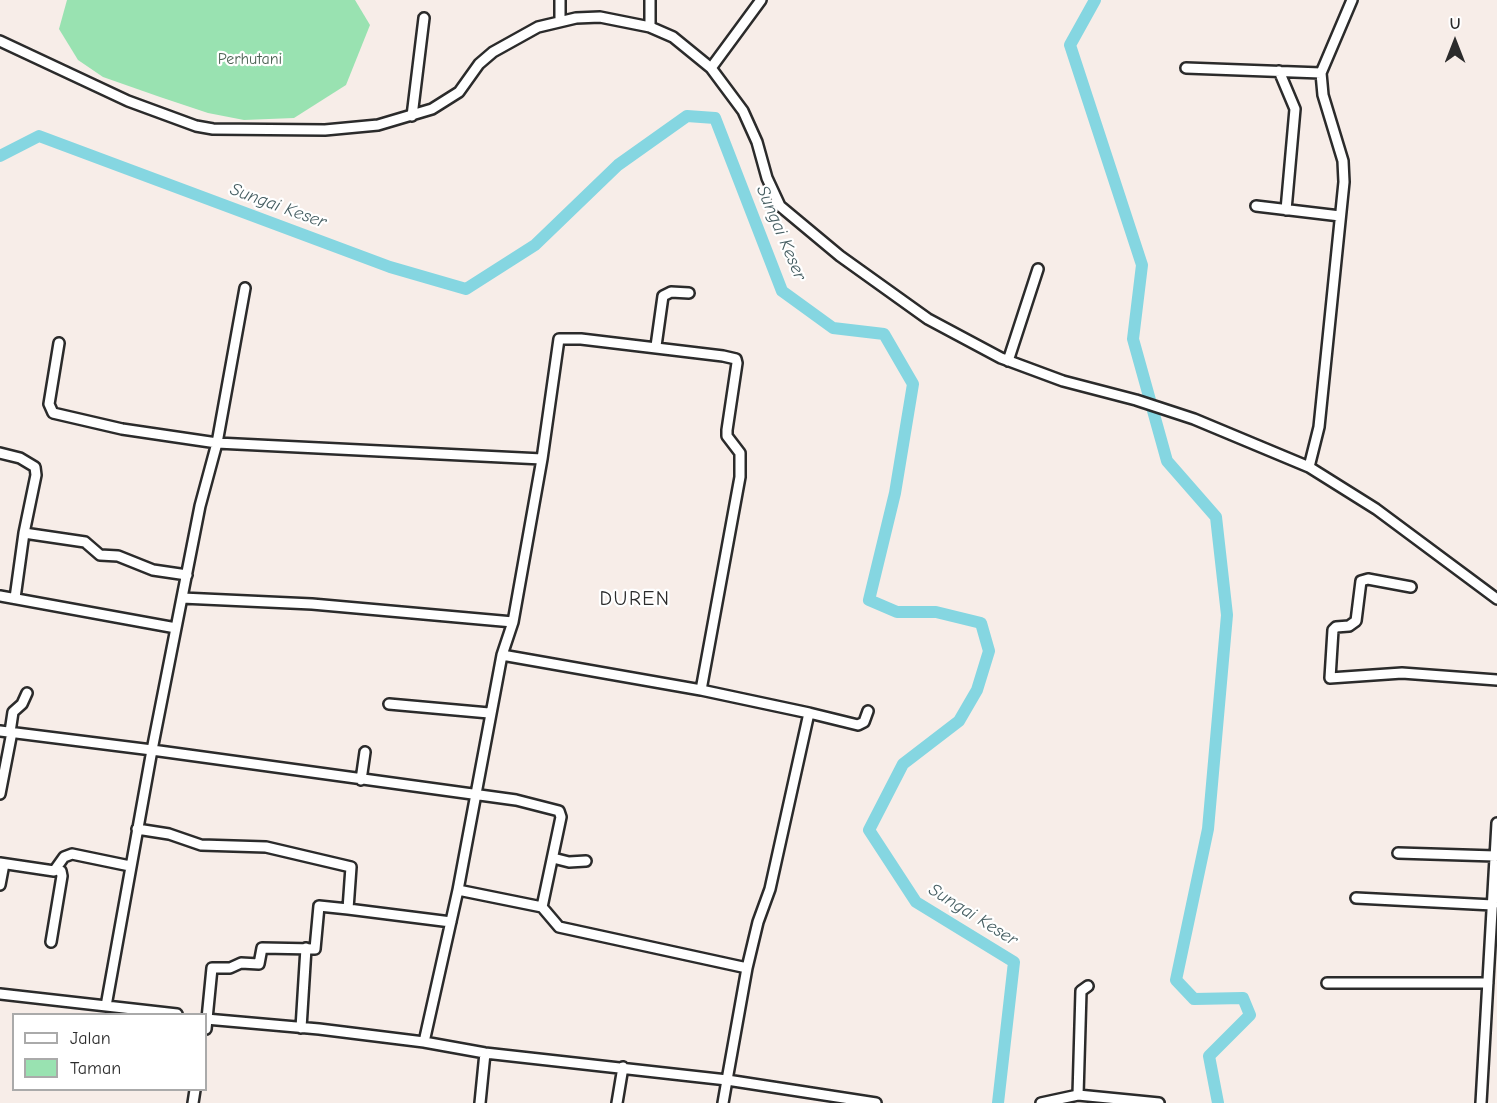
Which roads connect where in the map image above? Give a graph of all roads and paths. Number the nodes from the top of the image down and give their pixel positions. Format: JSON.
{"nodes":[{"id":1,"x":560,"y":0,"type":"edge"},
{"id":2,"x":650,"y":0,"type":"edge"},
{"id":3,"x":761,"y":0,"type":"edge"},
{"id":4,"x":1352,"y":0,"type":"edge"},
{"id":5,"x":424,"y":18,"type":"dead end"},
{"id":6,"x":560,"y":21,"type":"junction"},
{"id":7,"x":650,"y":27,"type":"junction"},
{"id":8,"x":0,"y":40,"type":"edge"},
{"id":9,"x":711,"y":68,"type":"junction"},
{"id":10,"x":1186,"y":68,"type":"dead end"},
{"id":11,"x":1279,"y":70,"type":"junction"},
{"id":12,"x":1321,"y":73,"type":"junction"},
{"id":13,"x":412,"y":116,"type":"junction"},
{"id":14,"x":1256,"y":206,"type":"dead end"},
{"id":15,"x":1287,"y":210,"type":"junction"},
{"id":16,"x":1340,"y":216,"type":"junction"},
{"id":17,"x":1038,"y":269,"type":"dead end"},
{"id":18,"x":245,"y":288,"type":"dead end"},
{"id":19,"x":689,"y":293,"type":"dead end"},
{"id":20,"x":59,"y":343,"type":"dead end"},
{"id":21,"x":656,"y":346,"type":"junction"},
{"id":22,"x":1008,"y":361,"type":"junction"},
{"id":23,"x":217,"y":443,"type":"junction"},
{"id":24,"x":0,"y":453,"type":"edge"},
{"id":25,"x":542,"y":459,"type":"junction"},
{"id":26,"x":1309,"y":467,"type":"junction"},
{"id":27,"x":24,"y":533,"type":"junction"},
{"id":28,"x":187,"y":575,"type":"junction"},
{"id":29,"x":1411,"y":587,"type":"dead end"},
{"id":30,"x":0,"y":596,"type":"edge"},
{"id":31,"x":15,"y":598,"type":"junction"},
{"id":32,"x":182,"y":598,"type":"junction"},
{"id":33,"x":1497,"y":599,"type":"edge"},
{"id":34,"x":513,"y":622,"type":"junction"},
{"id":35,"x":176,"y":628,"type":"junction"},
{"id":36,"x":502,"y":655,"type":"junction"},
{"id":37,"x":1497,"y":680,"type":"edge"},
{"id":38,"x":701,"y":690,"type":"junction"},
{"id":39,"x":27,"y":693,"type":"dead end"},
{"id":40,"x":389,"y":704,"type":"dead end"},
{"id":41,"x":868,"y":711,"type":"dead end"},
{"id":42,"x":489,"y":713,"type":"junction"},
{"id":43,"x":809,"y":713,"type":"junction"},
{"id":44,"x":0,"y":730,"type":"edge"},
{"id":45,"x":11,"y":732,"type":"junction"},
{"id":46,"x":152,"y":750,"type":"junction"},
{"id":47,"x":365,"y":752,"type":"dead end"},
{"id":48,"x":361,"y":780,"type":"junction"},
{"id":49,"x":0,"y":794,"type":"edge"},
{"id":50,"x":475,"y":795,"type":"junction"},
{"id":51,"x":1497,"y":823,"type":"edge"},
{"id":52,"x":137,"y":829,"type":"junction"},
{"id":53,"x":1398,"y":853,"type":"dead end"},
{"id":54,"x":1495,"y":856,"type":"junction"},
{"id":55,"x":553,"y":858,"type":"junction"},
{"id":56,"x":586,"y":861,"type":"dead end"},
{"id":57,"x":2,"y":864,"type":"edge"},
{"id":58,"x":130,"y":866,"type":"junction"},
{"id":59,"x":56,"y":870,"type":"junction"},
{"id":60,"x":0,"y":885,"type":"edge"},
{"id":61,"x":458,"y":890,"type":"junction"},
{"id":62,"x":1356,"y":898,"type":"dead end"},
{"id":63,"x":1493,"y":905,"type":"junction"},
{"id":64,"x":542,"y":907,"type":"junction"},
{"id":65,"x":348,"y":909,"type":"junction"},
{"id":66,"x":451,"y":922,"type":"junction"},
{"id":67,"x":51,"y":942,"type":"dead end"},
{"id":68,"x":306,"y":948,"type":"junction"},
{"id":69,"x":747,"y":968,"type":"junction"},
{"id":70,"x":1327,"y":983,"type":"dead end"},
{"id":71,"x":1488,"y":983,"type":"junction"},
{"id":72,"x":1088,"y":986,"type":"dead end"},
{"id":73,"x":0,"y":994,"type":"edge"},
{"id":74,"x":106,"y":1006,"type":"junction"},
{"id":75,"x":168,"y":1013,"type":"edge"},
{"id":76,"x":207,"y":1013,"type":"edge"},
{"id":77,"x":207,"y":1022,"type":"edge"},
{"id":78,"x":301,"y":1028,"type":"junction"},
{"id":79,"x":424,"y":1042,"type":"junction"},
{"id":80,"x":485,"y":1053,"type":"junction"},
{"id":81,"x":623,"y":1067,"type":"junction"},
{"id":82,"x":727,"y":1080,"type":"junction"},
{"id":83,"x":1078,"y":1095,"type":"junction"},
{"id":84,"x":480,"y":1103,"type":"edge"},
{"id":85,"x":617,"y":1103,"type":"edge"},
{"id":86,"x":723,"y":1103,"type":"edge"},
{"id":87,"x":876,"y":1103,"type":"edge"},
{"id":88,"x":1041,"y":1103,"type":"edge"},
{"id":89,"x":1159,"y":1103,"type":"edge"},
{"id":90,"x":1481,"y":1103,"type":"edge"}],
"edges":[{"from":1,"to":6,"type":"street"},
{"from":2,"to":7,"type":"street"},
{"from":3,"to":9,"type":"street"},
{"from":4,"to":12,"type":"street"},
{"from":5,"to":13,"type":"street"},
{"from":6,"to":7,"type":"street"},
{"from":6,"to":13,"type":"street"},
{"from":7,"to":9,"type":"street"},
{"from":8,"to":13,"type":"street"},
{"from":9,"to":22,"type":"street"},
{"from":10,"to":11,"type":"street"},
{"from":11,"to":12,"type":"street"},
{"from":11,"to":15,"type":"street"},
{"from":12,"to":16,"type":"street"},
{"from":14,"to":15,"type":"street"},
{"from":15,"to":16,"type":"street"},
{"from":16,"to":26,"type":"street"},
{"from":17,"to":22,"type":"street"},
{"from":18,"to":23,"type":"street"},
{"from":19,"to":21,"type":"street"},
{"from":20,"to":23,"type":"street"},
{"from":21,"to":25,"type":"street"},
{"from":21,"to":38,"type":"street"},
{"from":22,"to":26,"type":"street"},
{"from":23,"to":25,"type":"street"},
{"from":23,"to":28,"type":"street"},
{"from":24,"to":27,"type":"street"},
{"from":25,"to":34,"type":"street"},
{"from":26,"to":33,"type":"street"},
{"from":27,"to":28,"type":"street"},
{"from":27,"to":31,"type":"street"},
{"from":28,"to":32,"type":"street"},
{"from":29,"to":37,"type":"street"},
{"from":30,"to":31,"type":"street"},
{"from":31,"to":35,"type":"street"},
{"from":32,"to":34,"type":"street"},
{"from":32,"to":35,"type":"street"},
{"from":34,"to":36,"type":"street"},
{"from":35,"to":46,"type":"street"},
{"from":36,"to":38,"type":"street"},
{"from":36,"to":42,"type":"street"},
{"from":38,"to":43,"type":"street"},
{"from":39,"to":45,"type":"street"},
{"from":40,"to":42,"type":"street"},
{"from":41,"to":43,"type":"street"},
{"from":42,"to":50,"type":"street"},
{"from":43,"to":69,"type":"street"},
{"from":44,"to":45,"type":"street"},
{"from":45,"to":46,"type":"street"},
{"from":45,"to":49,"type":"street"},
{"from":46,"to":48,"type":"street"},
{"from":46,"to":52,"type":"street"},
{"from":47,"to":48,"type":"street"},
{"from":48,"to":50,"type":"street"},
{"from":50,"to":55,"type":"street"},
{"from":50,"to":61,"type":"street"},
{"from":51,"to":54,"type":"street"},
{"from":52,"to":58,"type":"street"},
{"from":52,"to":65,"type":"street"},
{"from":53,"to":54,"type":"street"},
{"from":54,"to":63,"type":"street"},
{"from":55,"to":56,"type":"street"},
{"from":55,"to":64,"type":"street"},
{"from":57,"to":59,"type":"street"},
{"from":57,"to":60,"type":"street"},
{"from":58,"to":59,"type":"street"},
{"from":58,"to":74,"type":"street"},
{"from":59,"to":67,"type":"street"},
{"from":61,"to":64,"type":"street"},
{"from":61,"to":66,"type":"street"},
{"from":62,"to":63,"type":"street"},
{"from":63,"to":71,"type":"street"},
{"from":64,"to":69,"type":"street"},
{"from":65,"to":66,"type":"street"},
{"from":65,"to":68,"type":"street"},
{"from":66,"to":79,"type":"street"},
{"from":68,"to":76,"type":"street"},
{"from":68,"to":78,"type":"street"},
{"from":69,"to":82,"type":"street"},
{"from":70,"to":71,"type":"street"},
{"from":71,"to":90,"type":"street"},
{"from":72,"to":83,"type":"street"},
{"from":73,"to":74,"type":"street"},
{"from":74,"to":75,"type":"street"},
{"from":77,"to":78,"type":"street"},
{"from":78,"to":79,"type":"street"},
{"from":79,"to":80,"type":"street"},
{"from":80,"to":81,"type":"street"},
{"from":80,"to":84,"type":"street"},
{"from":81,"to":82,"type":"street"},
{"from":81,"to":85,"type":"street"},
{"from":82,"to":86,"type":"street"},
{"from":82,"to":87,"type":"street"},
{"from":83,"to":88,"type":"street"},
{"from":83,"to":89,"type":"street"}]}
